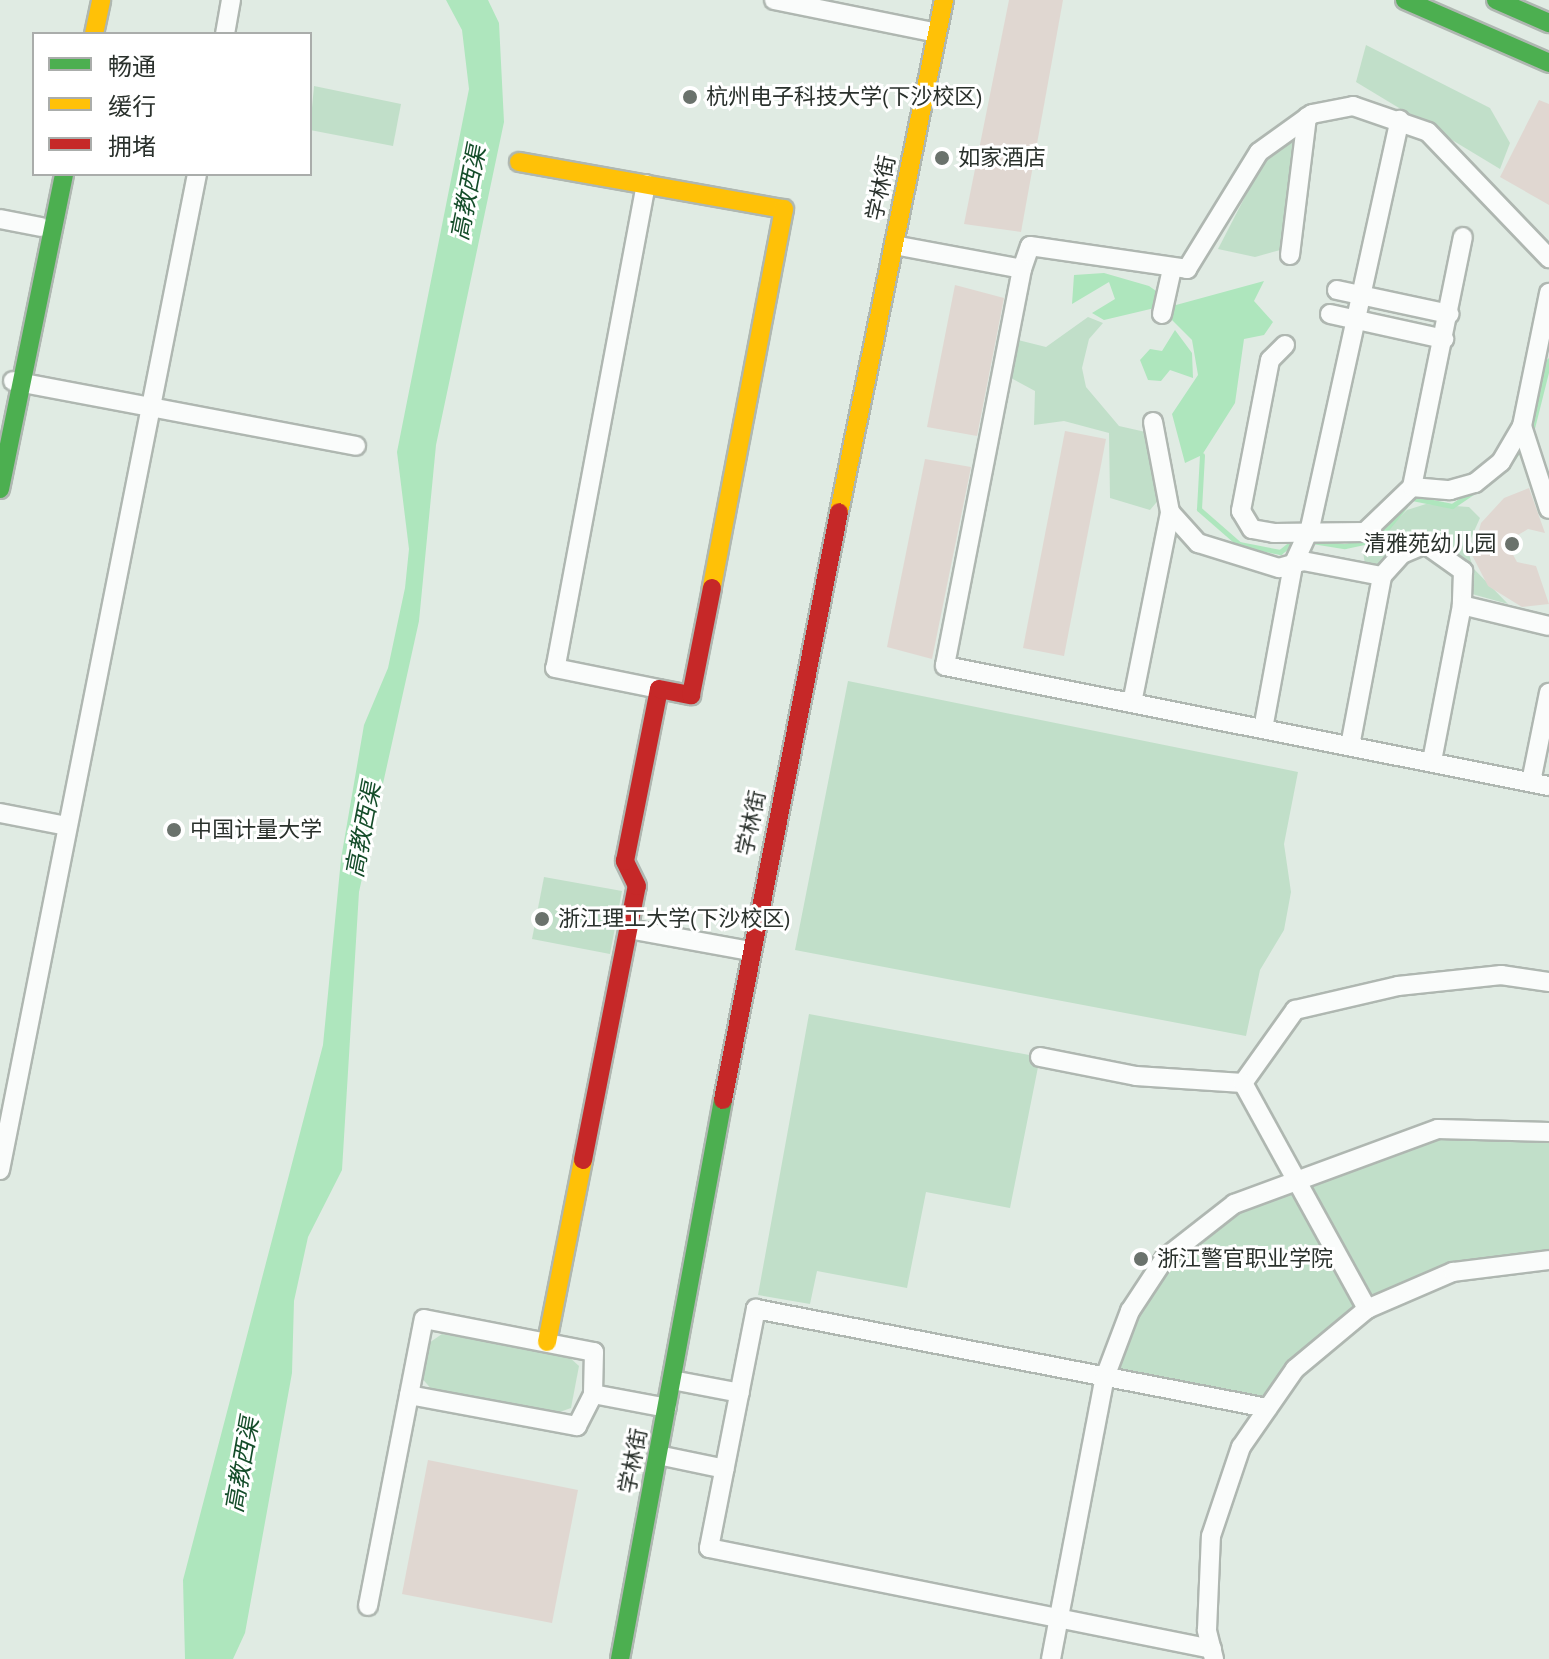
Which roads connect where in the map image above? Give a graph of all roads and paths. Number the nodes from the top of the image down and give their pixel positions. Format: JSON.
{"nodes":[{"id":1,"x":86,"y":0,"type":"edge"},
{"id":2,"x":101,"y":0,"type":"edge"},
{"id":3,"x":231,"y":0,"type":"edge"},
{"id":4,"x":774,"y":0,"type":"edge"},
{"id":5,"x":944,"y":0,"type":"edge"},
{"id":6,"x":1405,"y":0,"type":"edge"},
{"id":7,"x":1496,"y":0,"type":"edge"},
{"id":8,"x":1549,"y":23,"type":"edge"},
{"id":9,"x":80,"y":32,"type":"edge"},
{"id":10,"x":94,"y":32,"type":"edge"},
{"id":11,"x":225,"y":32,"type":"edge"},
{"id":12,"x":937,"y":33,"type":"junction"},
{"id":13,"x":1549,"y":63,"type":"edge"},
{"id":14,"x":1307,"y":117,"type":"junction"},
{"id":15,"x":1400,"y":120,"type":"junction"},
{"id":16,"x":519,"y":162,"type":"dead end"},
{"id":17,"x":52,"y":176,"type":"edge"},
{"id":18,"x":64,"y":176,"type":"edge"},
{"id":19,"x":197,"y":176,"type":"edge"},
{"id":20,"x":646,"y":184,"type":"junction"},
{"id":21,"x":0,"y":219,"type":"edge"},
{"id":22,"x":41,"y":227,"type":"junction"},
{"id":23,"x":1463,"y":237,"type":"dead end"},
{"id":24,"x":894,"y":245,"type":"junction"},
{"id":25,"x":1290,"y":255,"type":"dead end"},
{"id":26,"x":1549,"y":258,"type":"edge"},
{"id":27,"x":1022,"y":269,"type":"junction"},
{"id":28,"x":1172,"y":269,"type":"junction"},
{"id":29,"x":1337,"y":290,"type":"dead end"},
{"id":30,"x":1549,"y":293,"type":"edge"},
{"id":31,"x":1362,"y":294,"type":"junction"},
{"id":32,"x":1162,"y":314,"type":"dead end"},
{"id":33,"x":1330,"y":314,"type":"dead end"},
{"id":34,"x":1449,"y":314,"type":"junction"},
{"id":35,"x":1356,"y":319,"type":"junction"},
{"id":36,"x":1444,"y":339,"type":"junction"},
{"id":37,"x":1285,"y":345,"type":"dead end"},
{"id":38,"x":15,"y":381,"type":"junction"},
{"id":39,"x":152,"y":408,"type":"junction"},
{"id":40,"x":1153,"y":422,"type":"dead end"},
{"id":41,"x":1522,"y":426,"type":"junction"},
{"id":42,"x":0,"y":432,"type":"edge"},
{"id":43,"x":356,"y":446,"type":"dead end"},
{"id":44,"x":1545,"y":486,"type":"edge"},
{"id":45,"x":1412,"y":487,"type":"junction"},
{"id":46,"x":0,"y":489,"type":"edge"},
{"id":47,"x":1549,"y":509,"type":"edge"},
{"id":48,"x":1170,"y":512,"type":"junction"},
{"id":49,"x":1310,"y":528,"type":"junction"},
{"id":50,"x":1296,"y":558,"type":"junction"},
{"id":51,"x":1382,"y":576,"type":"junction"},
{"id":52,"x":1462,"y":605,"type":"junction"},
{"id":53,"x":1549,"y":626,"type":"edge"},
{"id":54,"x":659,"y":689,"type":"junction"},
{"id":55,"x":1549,"y":693,"type":"edge"},
{"id":56,"x":1132,"y":703,"type":"junction"},
{"id":57,"x":1263,"y":729,"type":"junction"},
{"id":58,"x":1350,"y":746,"type":"junction"},
{"id":59,"x":1432,"y":761,"type":"junction"},
{"id":60,"x":1540,"y":784,"type":"edge"},
{"id":61,"x":0,"y":813,"type":"edge"},
{"id":62,"x":67,"y":826,"type":"junction"},
{"id":63,"x":629,"y":929,"type":"junction"},
{"id":64,"x":750,"y":951,"type":"junction"},
{"id":65,"x":1549,"y":982,"type":"edge"},
{"id":66,"x":1040,"y":1057,"type":"dead end"},
{"id":67,"x":1243,"y":1083,"type":"junction"},
{"id":68,"x":1549,"y":1132,"type":"edge"},
{"id":69,"x":0,"y":1170,"type":"edge"},
{"id":70,"x":1296,"y":1179,"type":"junction"},
{"id":71,"x":1549,"y":1260,"type":"edge"},
{"id":72,"x":1367,"y":1309,"type":"junction"},
{"id":73,"x":547,"y":1342,"type":"junction"},
{"id":74,"x":1105,"y":1377,"type":"junction"},
{"id":75,"x":672,"y":1380,"type":"junction"},
{"id":76,"x":740,"y":1393,"type":"junction"},
{"id":77,"x":593,"y":1394,"type":"junction"},
{"id":78,"x":409,"y":1395,"type":"junction"},
{"id":79,"x":667,"y":1408,"type":"junction"},
{"id":80,"x":1267,"y":1408,"type":"junction"},
{"id":81,"x":658,"y":1455,"type":"junction"},
{"id":82,"x":725,"y":1469,"type":"junction"},
{"id":83,"x":368,"y":1606,"type":"dead end"},
{"id":84,"x":1058,"y":1619,"type":"junction"},
{"id":85,"x":1213,"y":1654,"type":"edge"},
{"id":86,"x":620,"y":1659,"type":"edge"},
{"id":87,"x":1051,"y":1659,"type":"edge"}],
"edges":[{"from":1,"to":9,"type":"main road"},
{"from":2,"to":10,"type":"main road"},
{"from":3,"to":11,"type":"street"},
{"from":4,"to":12,"type":"street"},
{"from":5,"to":12,"type":"main road","name":"学林街"},
{"from":6,"to":13,"type":"main road"},
{"from":7,"to":8,"type":"main road"},
{"from":12,"to":24,"type":"main road","name":"学林街"},
{"from":14,"to":15,"type":"street"},
{"from":14,"to":25,"type":"street"},
{"from":14,"to":28,"type":"street"},
{"from":15,"to":26,"type":"street"},
{"from":15,"to":31,"type":"street"},
{"from":16,"to":20,"type":"main road"},
{"from":17,"to":22,"type":"main road"},
{"from":18,"to":38,"type":"main road"},
{"from":19,"to":39,"type":"street"},
{"from":20,"to":54,"type":"street"},
{"from":20,"to":54,"type":"main road"},
{"from":21,"to":22,"type":"street"},
{"from":22,"to":38,"type":"main road"},
{"from":23,"to":34,"type":"street"},
{"from":24,"to":27,"type":"street"},
{"from":24,"to":64,"type":"main road","name":"学林街"},
{"from":27,"to":28,"type":"street"},
{"from":27,"to":56,"type":"street"},
{"from":28,"to":32,"type":"street"},
{"from":29,"to":31,"type":"street"},
{"from":30,"to":41,"type":"street"},
{"from":31,"to":34,"type":"street"},
{"from":31,"to":35,"type":"street"},
{"from":33,"to":35,"type":"street"},
{"from":34,"to":36,"type":"street"},
{"from":35,"to":36,"type":"street"},
{"from":35,"to":49,"type":"street"},
{"from":36,"to":45,"type":"street"},
{"from":37,"to":49,"type":"street"},
{"from":38,"to":39,"type":"street"},
{"from":38,"to":42,"type":"main road"},
{"from":38,"to":46,"type":"main road"},
{"from":39,"to":43,"type":"street"},
{"from":39,"to":62,"type":"street"},
{"from":40,"to":48,"type":"street"},
{"from":41,"to":44,"type":"street"},
{"from":41,"to":45,"type":"street"},
{"from":44,"to":47,"type":"street"},
{"from":45,"to":49,"type":"street"},
{"from":48,"to":50,"type":"street"},
{"from":48,"to":56,"type":"street"},
{"from":49,"to":50,"type":"street"},
{"from":50,"to":51,"type":"street"},
{"from":50,"to":57,"type":"street"},
{"from":51,"to":52,"type":"street"},
{"from":51,"to":58,"type":"street"},
{"from":52,"to":53,"type":"street"},
{"from":52,"to":59,"type":"street"},
{"from":54,"to":63,"type":"main road"},
{"from":55,"to":60,"type":"street"},
{"from":56,"to":57,"type":"street"},
{"from":57,"to":58,"type":"street"},
{"from":58,"to":59,"type":"street"},
{"from":59,"to":60,"type":"street"},
{"from":61,"to":62,"type":"street"},
{"from":62,"to":69,"type":"street"},
{"from":63,"to":64,"type":"street"},
{"from":63,"to":73,"type":"main road"},
{"from":64,"to":75,"type":"main road","name":"学林街"},
{"from":65,"to":67,"type":"street"},
{"from":66,"to":67,"type":"street"},
{"from":67,"to":70,"type":"street"},
{"from":68,"to":70,"type":"street"},
{"from":70,"to":72,"type":"street"},
{"from":70,"to":74,"type":"street"},
{"from":71,"to":72,"type":"street"},
{"from":72,"to":80,"type":"street"},
{"from":73,"to":77,"type":"street"},
{"from":73,"to":78,"type":"street"},
{"from":74,"to":76,"type":"street"},
{"from":74,"to":80,"type":"street"},
{"from":74,"to":84,"type":"street"},
{"from":75,"to":76,"type":"street"},
{"from":75,"to":79,"type":"main road","name":"学林街"},
{"from":76,"to":82,"type":"street"},
{"from":77,"to":78,"type":"street"},
{"from":77,"to":79,"type":"street"},
{"from":78,"to":83,"type":"street"},
{"from":79,"to":81,"type":"main road","name":"学林街"},
{"from":80,"to":85,"type":"street"},
{"from":81,"to":82,"type":"street"},
{"from":81,"to":86,"type":"main road","name":"学林街"},
{"from":82,"to":84,"type":"street"},
{"from":84,"to":85,"type":"street"},
{"from":84,"to":87,"type":"street"}]}
